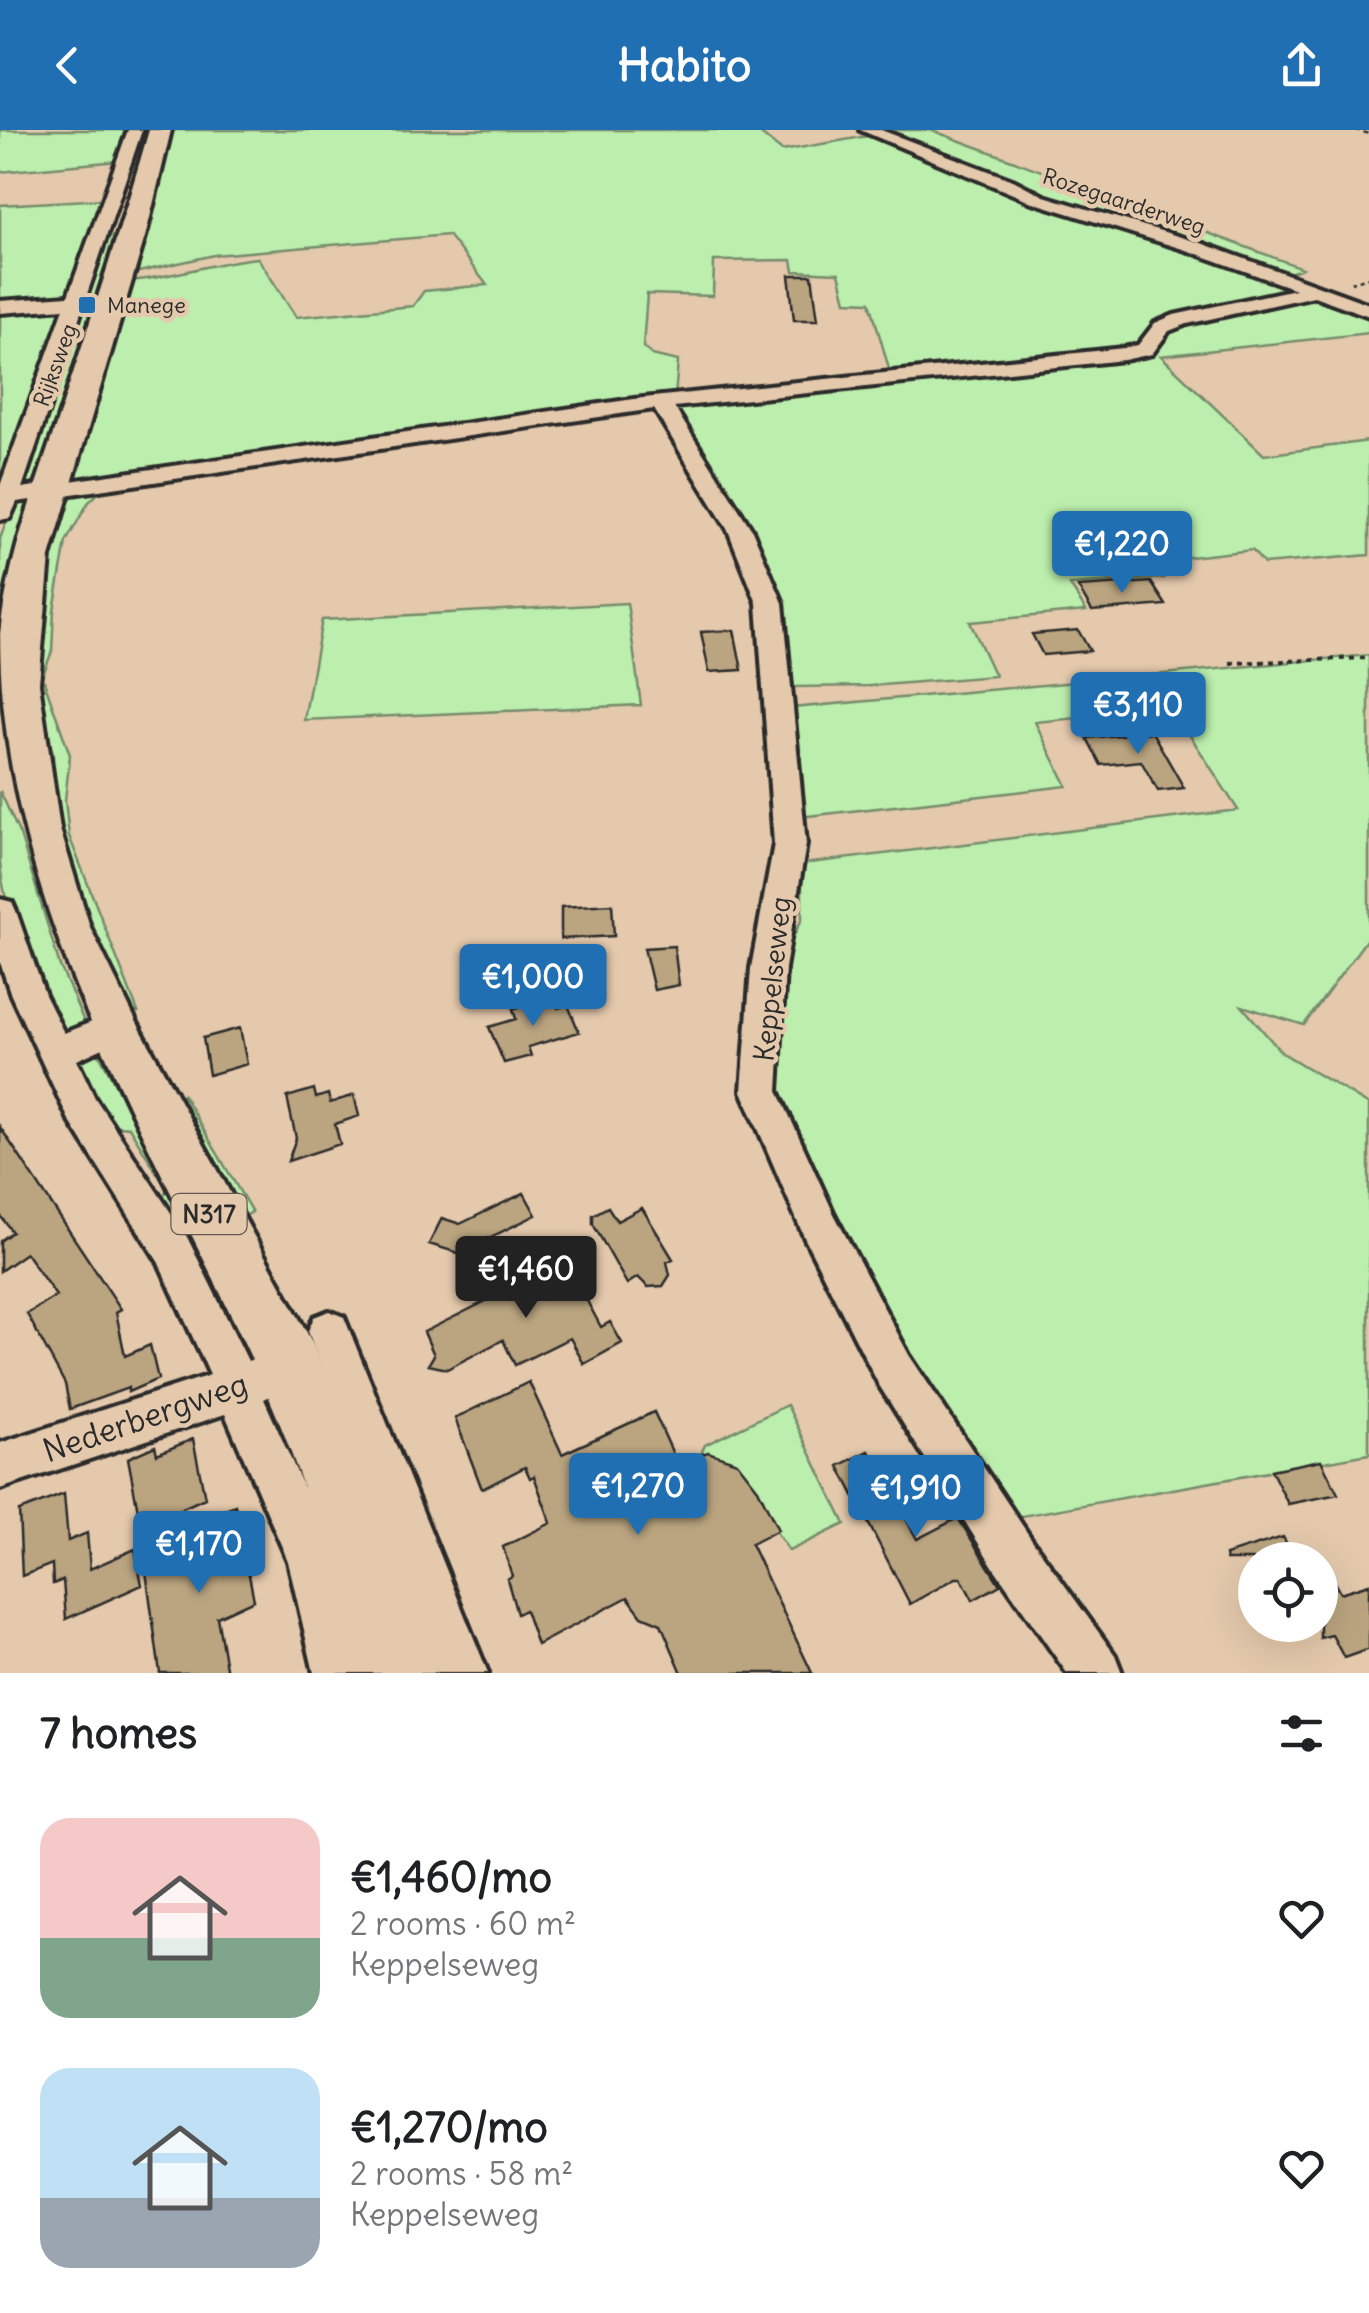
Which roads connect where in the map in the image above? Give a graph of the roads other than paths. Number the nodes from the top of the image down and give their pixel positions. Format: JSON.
{"nodes":[{"id":1,"x":136,"y":130,"type":"edge"},
{"id":2,"x":160,"y":130,"type":"edge"},
{"id":3,"x":867,"y":130,"type":"edge"},
{"id":4,"x":118,"y":231,"type":"junction"},
{"id":5,"x":1314,"y":291,"type":"junction"},
{"id":6,"x":78,"y":301,"type":"junction"},
{"id":7,"x":0,"y":307,"type":"edge"},
{"id":8,"x":1369,"y":310,"type":"edge"},
{"id":9,"x":662,"y":403,"type":"junction"},
{"id":10,"x":51,"y":491,"type":"junction"},
{"id":11,"x":2,"y":504,"type":"edge"},
{"id":12,"x":0,"y":911,"type":"edge"},
{"id":13,"x":112,"y":1028,"type":"junction"},
{"id":14,"x":56,"y":1053,"type":"junction"},
{"id":15,"x":285,"y":1361,"type":"junction"},
{"id":16,"x":0,"y":1466,"type":"edge"},
{"id":17,"x":339,"y":1673,"type":"edge"},
{"id":18,"x":399,"y":1673,"type":"edge"},
{"id":19,"x":463,"y":1673,"type":"edge"},
{"id":20,"x":1097,"y":1673,"type":"edge"}],
"edges":[{"from":1,"to":4,"type":"street","name":"Rijksweg"},
{"from":2,"to":4,"type":"main road","name":"Rijksweg","number":"N317"},
{"from":3,"to":5,"type":"street","name":"Rozegaarderweg"},
{"from":4,"to":6,"type":"street","name":"Rijksweg"},
{"from":4,"to":10,"type":"main road","name":"Rijksweg","number":"N317"},
{"from":5,"to":8,"type":"street","name":"Rozegaarderweg"},
{"from":5,"to":9,"type":"street"},
{"from":6,"to":7,"type":"street"},
{"from":6,"to":11,"type":"street","name":"Rijksweg"},
{"from":9,"to":10,"type":"street"},
{"from":9,"to":20,"type":"street","name":"Keppelseweg"},
{"from":10,"to":11,"type":"street","name":"Rijksweg"},
{"from":10,"to":13,"type":"main road","name":"Rijksweg","number":"N317"},
{"from":12,"to":14,"type":"street"},
{"from":13,"to":14,"type":"street"},
{"from":13,"to":15,"type":"main road","number":"N317"},
{"from":14,"to":15,"type":"street"},
{"from":15,"to":16,"type":"street","name":"Nederbergweg"},
{"from":15,"to":17,"type":"street"},
{"from":15,"to":18,"type":"main road","number":"N317"},
{"from":15,"to":19,"type":"street"}]}
